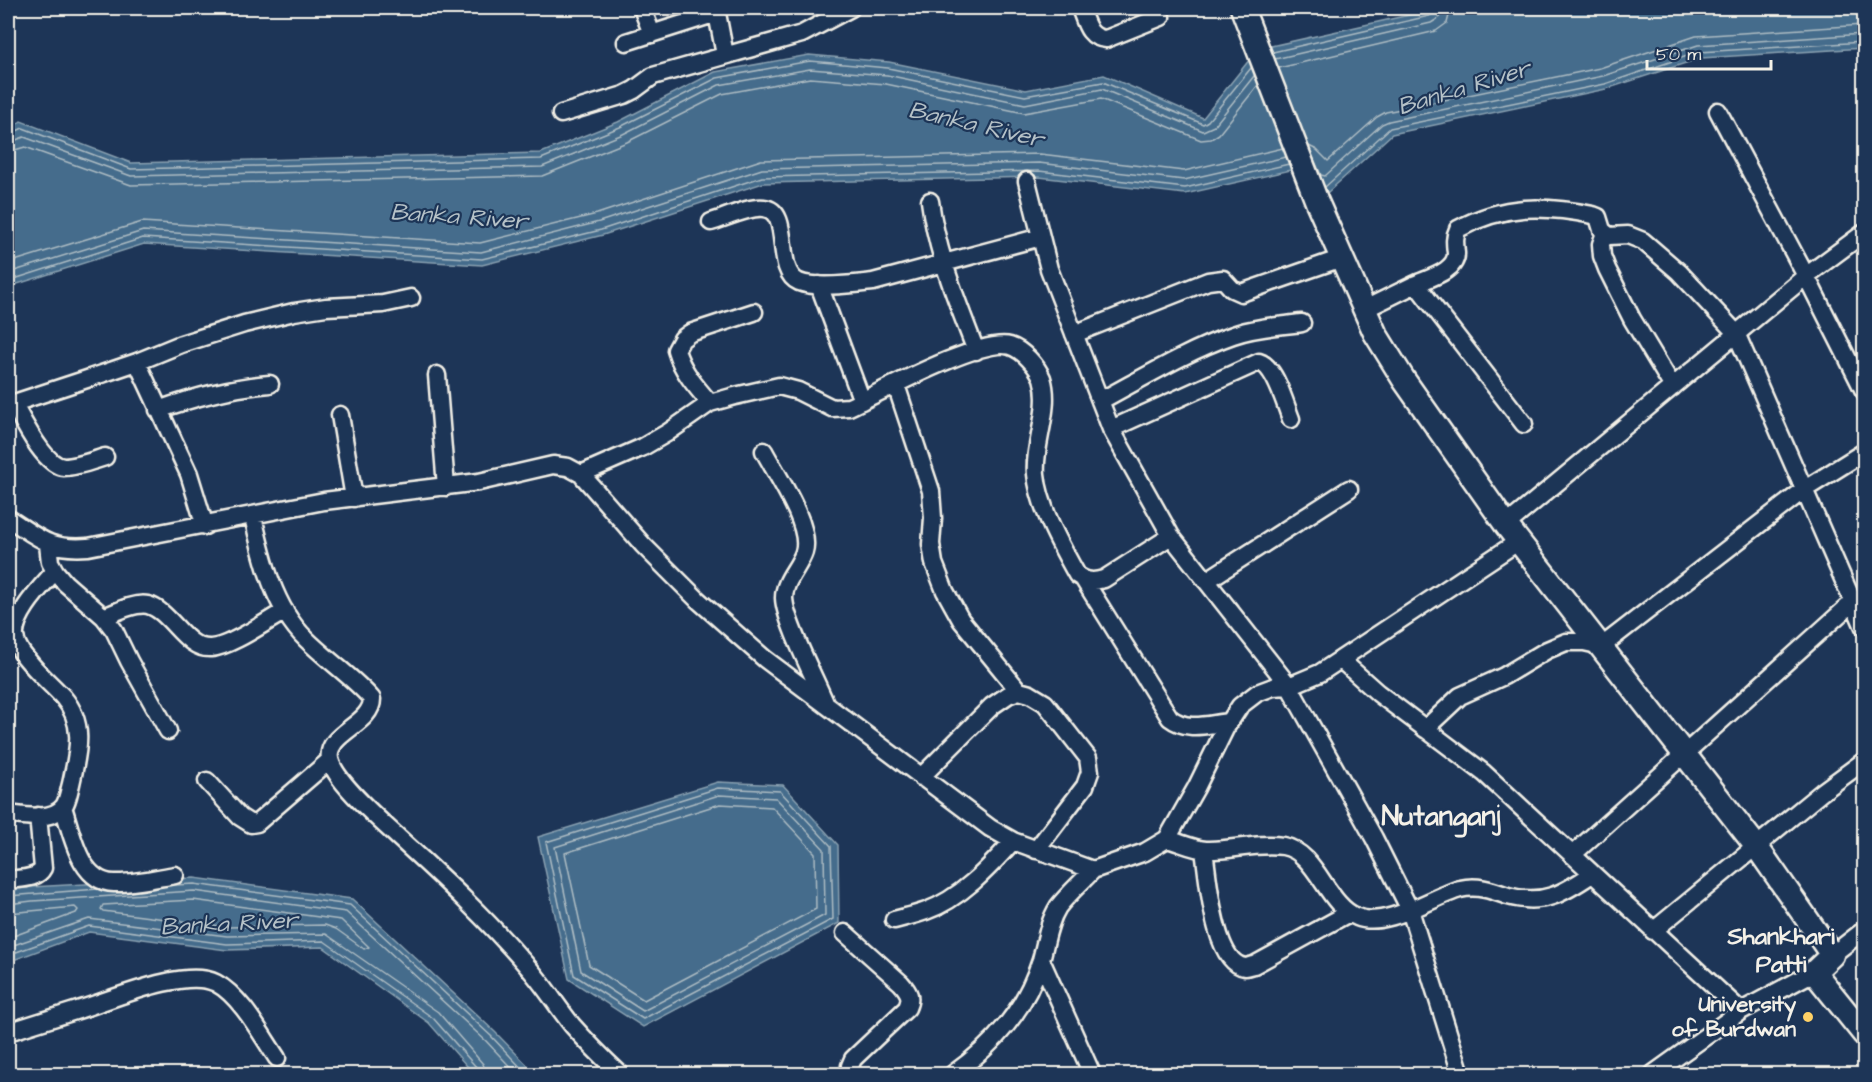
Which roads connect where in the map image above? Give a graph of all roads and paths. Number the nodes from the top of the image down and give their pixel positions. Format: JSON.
{"nodes":[{"id":1,"x":642,"y":8,"type":"edge"},
{"id":2,"x":851,"y":8,"type":"edge"},
{"id":3,"x":1080,"y":8,"type":"edge"},
{"id":4,"x":1242,"y":8,"type":"edge"},
{"id":5,"x":717,"y":10,"type":"edge"},
{"id":6,"x":1161,"y":17,"type":"dead end"},
{"id":7,"x":652,"y":34,"type":"junction"},
{"id":8,"x":626,"y":42,"type":"dead end"},
{"id":9,"x":724,"y":55,"type":"junction"},
{"id":10,"x":1718,"y":111,"type":"dead end"},
{"id":11,"x":561,"y":114,"type":"dead end"},
{"id":12,"x":1027,"y":181,"type":"dead end"},
{"id":13,"x":930,"y":201,"type":"dead end"},
{"id":14,"x":711,"y":222,"type":"dead end"},
{"id":15,"x":1605,"y":233,"type":"junction"},
{"id":16,"x":1041,"y":237,"type":"junction"},
{"id":17,"x":1863,"y":237,"type":"edge"},
{"id":18,"x":1342,"y":258,"type":"junction"},
{"id":19,"x":942,"y":263,"type":"junction"},
{"id":20,"x":1806,"y":276,"type":"junction"},
{"id":21,"x":1416,"y":284,"type":"junction"},
{"id":22,"x":819,"y":285,"type":"junction"},
{"id":23,"x":411,"y":298,"type":"dead end"},
{"id":24,"x":1365,"y":309,"type":"junction"},
{"id":25,"x":754,"y":312,"type":"dead end"},
{"id":26,"x":1302,"y":323,"type":"dead end"},
{"id":27,"x":1736,"y":333,"type":"junction"},
{"id":28,"x":1074,"y":334,"type":"junction"},
{"id":29,"x":976,"y":351,"type":"junction"},
{"id":30,"x":137,"y":362,"type":"junction"},
{"id":31,"x":437,"y":375,"type":"dead end"},
{"id":32,"x":270,"y":384,"type":"dead end"},
{"id":33,"x":896,"y":385,"type":"junction"},
{"id":34,"x":1673,"y":387,"type":"junction"},
{"id":35,"x":1864,"y":391,"type":"edge"},
{"id":36,"x":862,"y":401,"type":"junction"},
{"id":37,"x":1100,"y":401,"type":"junction"},
{"id":38,"x":710,"y":403,"type":"junction"},
{"id":39,"x":10,"y":404,"type":"edge"},
{"id":40,"x":158,"y":410,"type":"junction"},
{"id":41,"x":340,"y":415,"type":"dead end"},
{"id":42,"x":1291,"y":419,"type":"dead end"},
{"id":43,"x":1524,"y":424,"type":"dead end"},
{"id":44,"x":1111,"y":429,"type":"junction"},
{"id":45,"x":764,"y":451,"type":"dead end"},
{"id":46,"x":1864,"y":452,"type":"edge"},
{"id":47,"x":105,"y":457,"type":"dead end"},
{"id":48,"x":581,"y":474,"type":"junction"},
{"id":49,"x":446,"y":487,"type":"junction"},
{"id":50,"x":1349,"y":489,"type":"dead end"},
{"id":51,"x":1805,"y":489,"type":"junction"},
{"id":52,"x":354,"y":498,"type":"junction"},
{"id":53,"x":253,"y":516,"type":"junction"},
{"id":54,"x":8,"y":518,"type":"edge"},
{"id":55,"x":205,"y":526,"type":"junction"},
{"id":56,"x":1513,"y":533,"type":"junction"},
{"id":57,"x":1171,"y":536,"type":"junction"},
{"id":58,"x":48,"y":544,"type":"junction"},
{"id":59,"x":54,"y":571,"type":"junction"},
{"id":60,"x":1084,"y":580,"type":"junction"},
{"id":61,"x":1206,"y":581,"type":"junction"},
{"id":62,"x":1859,"y":599,"type":"edge"},
{"id":63,"x":285,"y":611,"type":"junction"},
{"id":64,"x":104,"y":617,"type":"junction"},
{"id":65,"x":1864,"y":627,"type":"edge"},
{"id":66,"x":11,"y":630,"type":"edge"},
{"id":67,"x":1602,"y":646,"type":"junction"},
{"id":68,"x":1341,"y":660,"type":"junction"},
{"id":69,"x":1289,"y":686,"type":"junction"},
{"id":70,"x":1019,"y":692,"type":"junction"},
{"id":71,"x":827,"y":705,"type":"junction"},
{"id":72,"x":1229,"y":722,"type":"junction"},
{"id":73,"x":1425,"y":729,"type":"junction"},
{"id":74,"x":168,"y":731,"type":"dead end"},
{"id":75,"x":1685,"y":753,"type":"junction"},
{"id":76,"x":330,"y":760,"type":"junction"},
{"id":77,"x":1864,"y":761,"type":"edge"},
{"id":78,"x":921,"y":777,"type":"junction"},
{"id":79,"x":207,"y":782,"type":"dead end"},
{"id":80,"x":63,"y":807,"type":"junction"},
{"id":81,"x":8,"y":814,"type":"edge"},
{"id":82,"x":38,"y":816,"type":"junction"},
{"id":83,"x":1167,"y":839,"type":"junction"},
{"id":84,"x":1012,"y":841,"type":"junction"},
{"id":85,"x":1756,"y":846,"type":"junction"},
{"id":86,"x":1036,"y":850,"type":"junction"},
{"id":87,"x":1204,"y":850,"type":"junction"},
{"id":88,"x":1572,"y":855,"type":"junction"},
{"id":89,"x":1093,"y":870,"type":"junction"},
{"id":90,"x":1592,"y":874,"type":"junction"},
{"id":91,"x":175,"y":875,"type":"dead end"},
{"id":92,"x":8,"y":880,"type":"edge"},
{"id":93,"x":1410,"y":910,"type":"junction"},
{"id":94,"x":1349,"y":913,"type":"junction"},
{"id":95,"x":894,"y":920,"type":"dead end"},
{"id":96,"x":1864,"y":930,"type":"edge"},
{"id":97,"x":1653,"y":931,"type":"junction"},
{"id":98,"x":845,"y":933,"type":"dead end"},
{"id":99,"x":1832,"y":955,"type":"junction"},
{"id":100,"x":1041,"y":960,"type":"junction"},
{"id":101,"x":1814,"y":972,"type":"junction"},
{"id":102,"x":1741,"y":1011,"type":"junction"},
{"id":103,"x":8,"y":1032,"type":"edge"},
{"id":104,"x":1864,"y":1034,"type":"edge"},
{"id":105,"x":277,"y":1058,"type":"dead end"},
{"id":106,"x":620,"y":1074,"type":"edge"},
{"id":107,"x":853,"y":1074,"type":"edge"},
{"id":108,"x":953,"y":1074,"type":"edge"},
{"id":109,"x":1092,"y":1074,"type":"edge"},
{"id":110,"x":1461,"y":1074,"type":"edge"},
{"id":111,"x":1653,"y":1074,"type":"edge"}],
"edges":[{"from":1,"to":7,"type":"street"},
{"from":2,"to":9,"type":"street"},
{"from":3,"to":6,"type":"street"},
{"from":4,"to":18,"type":"street"},
{"from":5,"to":7,"type":"street"},
{"from":5,"to":9,"type":"street"},
{"from":7,"to":8,"type":"street"},
{"from":9,"to":11,"type":"street"},
{"from":10,"to":20,"type":"street"},
{"from":12,"to":16,"type":"street"},
{"from":13,"to":19,"type":"street"},
{"from":14,"to":22,"type":"street"},
{"from":15,"to":21,"type":"street"},
{"from":15,"to":27,"type":"street"},
{"from":15,"to":34,"type":"street"},
{"from":16,"to":19,"type":"street"},
{"from":16,"to":28,"type":"street"},
{"from":17,"to":20,"type":"street"},
{"from":18,"to":24,"type":"street"},
{"from":18,"to":28,"type":"street"},
{"from":19,"to":22,"type":"street"},
{"from":19,"to":29,"type":"street"},
{"from":20,"to":27,"type":"street"},
{"from":20,"to":35,"type":"street"},
{"from":21,"to":24,"type":"street"},
{"from":21,"to":43,"type":"street"},
{"from":22,"to":36,"type":"street"},
{"from":23,"to":30,"type":"street"},
{"from":24,"to":56,"type":"street"},
{"from":25,"to":38,"type":"street"},
{"from":26,"to":37,"type":"street"},
{"from":27,"to":34,"type":"street"},
{"from":27,"to":51,"type":"street"},
{"from":28,"to":37,"type":"street"},
{"from":29,"to":33,"type":"street"},
{"from":29,"to":60,"type":"street"},
{"from":30,"to":39,"type":"street"},
{"from":30,"to":40,"type":"street"},
{"from":31,"to":49,"type":"street"},
{"from":32,"to":40,"type":"street"},
{"from":33,"to":36,"type":"street"},
{"from":33,"to":70,"type":"street"},
{"from":34,"to":56,"type":"street"},
{"from":36,"to":38,"type":"street"},
{"from":37,"to":44,"type":"street"},
{"from":38,"to":48,"type":"street"},
{"from":39,"to":47,"type":"street"},
{"from":40,"to":55,"type":"street"},
{"from":41,"to":52,"type":"street"},
{"from":42,"to":44,"type":"street"},
{"from":44,"to":57,"type":"street"},
{"from":45,"to":71,"type":"street"},
{"from":46,"to":51,"type":"street"},
{"from":48,"to":49,"type":"street"},
{"from":48,"to":71,"type":"street"},
{"from":49,"to":52,"type":"street"},
{"from":50,"to":61,"type":"street"},
{"from":51,"to":62,"type":"street"},
{"from":51,"to":67,"type":"street"},
{"from":52,"to":53,"type":"street"},
{"from":53,"to":55,"type":"street"},
{"from":53,"to":63,"type":"street"},
{"from":54,"to":58,"type":"street"},
{"from":55,"to":58,"type":"street"},
{"from":56,"to":67,"type":"street"},
{"from":56,"to":68,"type":"street"},
{"from":57,"to":60,"type":"street"},
{"from":57,"to":61,"type":"street"},
{"from":58,"to":59,"type":"street"},
{"from":59,"to":64,"type":"street"},
{"from":59,"to":66,"type":"street"},
{"from":60,"to":72,"type":"street"},
{"from":61,"to":69,"type":"street"},
{"from":62,"to":65,"type":"street"},
{"from":62,"to":75,"type":"street"},
{"from":63,"to":64,"type":"street"},
{"from":63,"to":76,"type":"street"},
{"from":64,"to":74,"type":"street"},
{"from":66,"to":80,"type":"street"},
{"from":67,"to":73,"type":"street"},
{"from":67,"to":75,"type":"street"},
{"from":68,"to":69,"type":"street"},
{"from":68,"to":73,"type":"street"},
{"from":69,"to":72,"type":"street"},
{"from":69,"to":93,"type":"street"},
{"from":70,"to":78,"type":"street"},
{"from":70,"to":86,"type":"street"},
{"from":71,"to":78,"type":"street"},
{"from":72,"to":83,"type":"street"},
{"from":73,"to":88,"type":"street"},
{"from":75,"to":85,"type":"street"},
{"from":75,"to":88,"type":"street"},
{"from":76,"to":79,"type":"street"},
{"from":76,"to":106,"type":"street"},
{"from":77,"to":85,"type":"street"},
{"from":78,"to":84,"type":"street"},
{"from":80,"to":82,"type":"street"},
{"from":80,"to":91,"type":"street"},
{"from":81,"to":82,"type":"street"},
{"from":82,"to":92,"type":"street"},
{"from":83,"to":87,"type":"street"},
{"from":83,"to":89,"type":"street"},
{"from":84,"to":86,"type":"street"},
{"from":84,"to":95,"type":"street"},
{"from":85,"to":97,"type":"street"},
{"from":85,"to":99,"type":"street"},
{"from":86,"to":89,"type":"street"},
{"from":87,"to":94,"type":"street"},
{"from":87,"to":94,"type":"street"},
{"from":88,"to":90,"type":"street"},
{"from":89,"to":100,"type":"street"},
{"from":90,"to":93,"type":"street"},
{"from":90,"to":97,"type":"street"},
{"from":93,"to":94,"type":"street"},
{"from":93,"to":110,"type":"street"},
{"from":96,"to":99,"type":"street"},
{"from":97,"to":102,"type":"street"},
{"from":98,"to":107,"type":"street"},
{"from":99,"to":101,"type":"street"},
{"from":100,"to":108,"type":"street"},
{"from":100,"to":109,"type":"street"},
{"from":101,"to":102,"type":"street"},
{"from":101,"to":104,"type":"street"},
{"from":102,"to":111,"type":"street"},
{"from":103,"to":105,"type":"street"}]}
